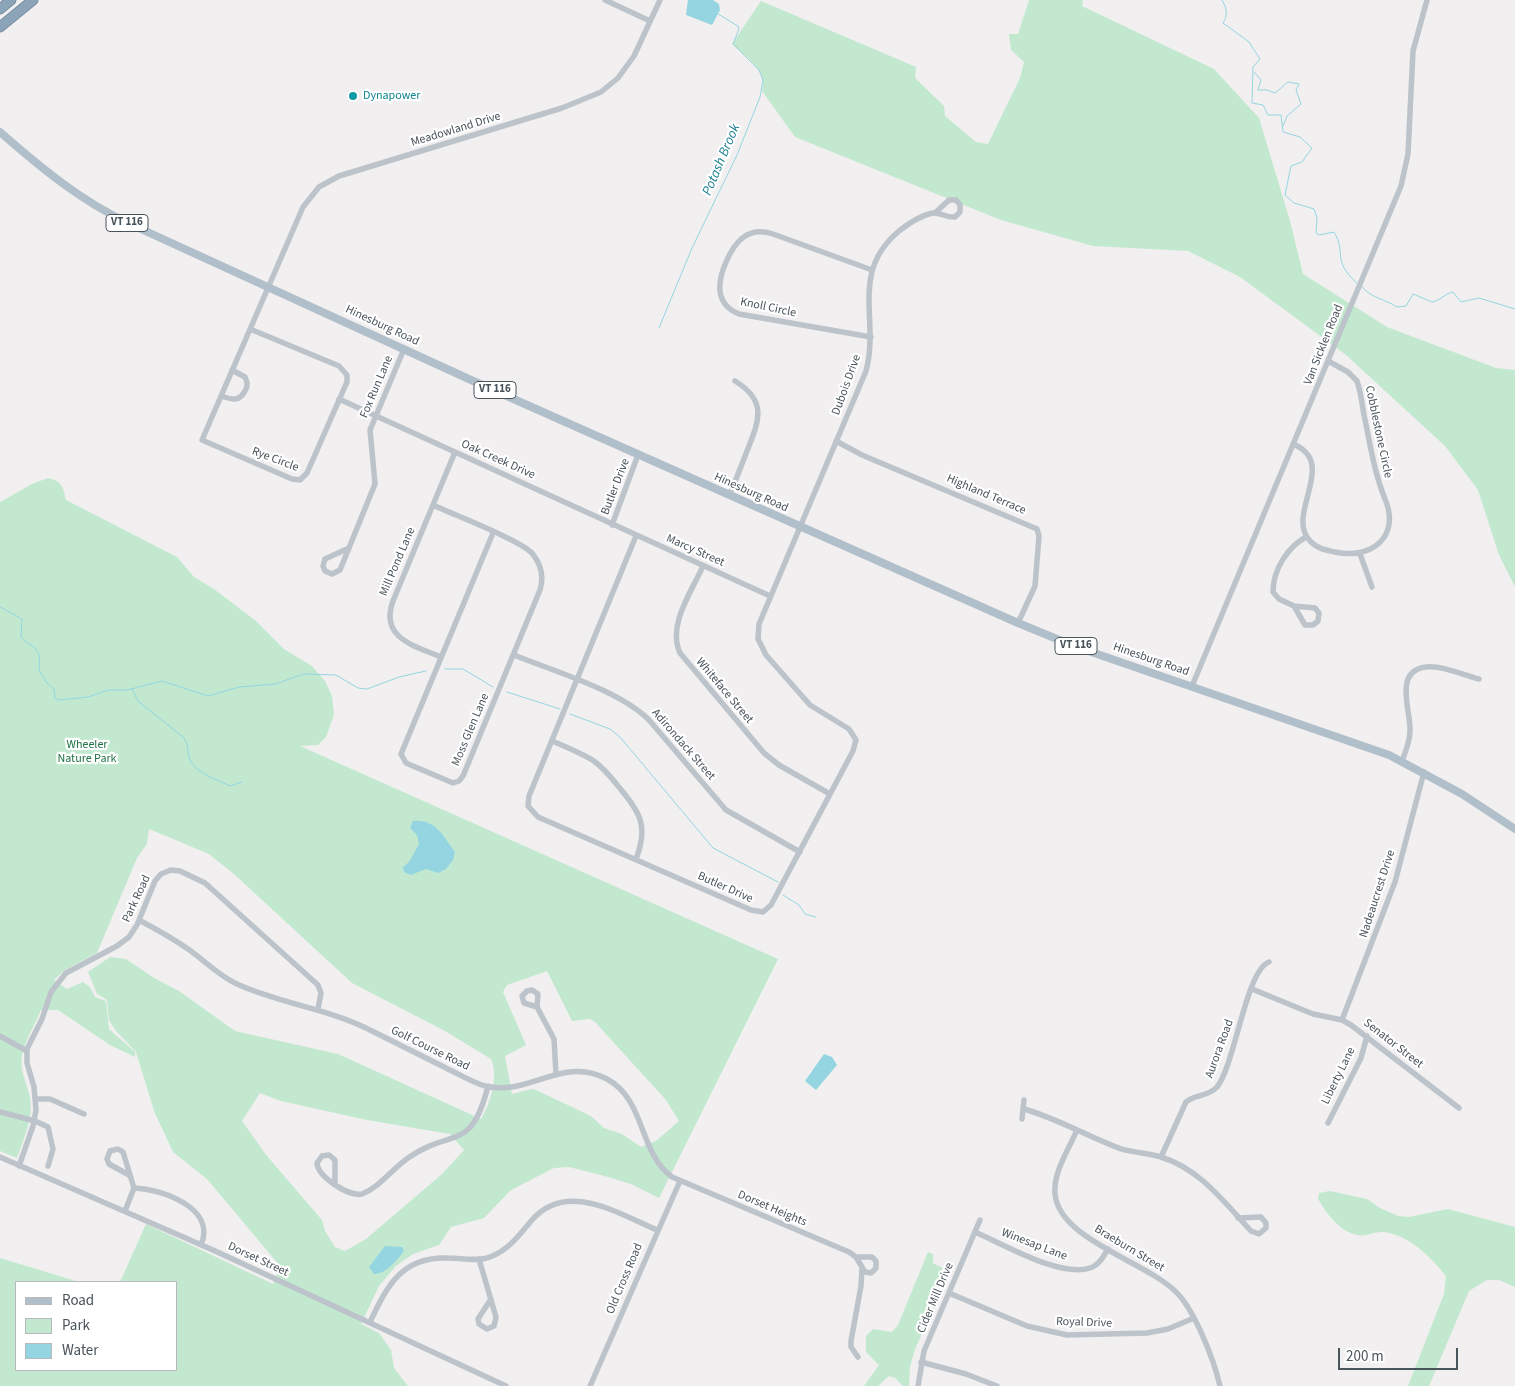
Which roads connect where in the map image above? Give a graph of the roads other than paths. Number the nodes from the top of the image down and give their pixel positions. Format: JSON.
{"nodes":[{"id":1,"x":12,"y":0,"type":"edge"},
{"id":2,"x":33,"y":0,"type":"edge"},
{"id":3,"x":606,"y":0,"type":"edge"},
{"id":4,"x":660,"y":0,"type":"edge"},
{"id":5,"x":1427,"y":0,"type":"edge"},
{"id":6,"x":0,"y":9,"type":"edge"},
{"id":7,"x":650,"y":21,"type":"junction"},
{"id":8,"x":0,"y":27,"type":"edge"},
{"id":9,"x":0,"y":132,"type":"edge"},
{"id":10,"x":935,"y":213,"type":"dead end"},
{"id":11,"x":872,"y":270,"type":"junction"},
{"id":12,"x":268,"y":287,"type":"junction"},
{"id":13,"x":250,"y":330,"type":"junction"},
{"id":14,"x":871,"y":337,"type":"junction"},
{"id":15,"x":404,"y":349,"type":"junction"},
{"id":16,"x":1328,"y":361,"type":"junction"},
{"id":17,"x":232,"y":370,"type":"junction"},
{"id":18,"x":735,"y":381,"type":"dead end"},
{"id":19,"x":221,"y":396,"type":"junction"},
{"id":20,"x":339,"y":399,"type":"junction"},
{"id":21,"x":376,"y":416,"type":"junction"},
{"id":22,"x":836,"y":441,"type":"junction"},
{"id":23,"x":1293,"y":444,"type":"junction"},
{"id":24,"x":455,"y":452,"type":"junction"},
{"id":25,"x":638,"y":455,"type":"junction"},
{"id":26,"x":729,"y":495,"type":"junction"},
{"id":27,"x":433,"y":505,"type":"junction"},
{"id":28,"x":612,"y":525,"type":"junction"},
{"id":29,"x":800,"y":527,"type":"junction"},
{"id":30,"x":493,"y":533,"type":"junction"},
{"id":31,"x":636,"y":536,"type":"junction"},
{"id":32,"x":1306,"y":536,"type":"junction"},
{"id":33,"x":349,"y":548,"type":"junction"},
{"id":34,"x":1360,"y":554,"type":"junction"},
{"id":35,"x":703,"y":566,"type":"junction"},
{"id":36,"x":1372,"y":587,"type":"dead end"},
{"id":37,"x":770,"y":596,"type":"junction"},
{"id":38,"x":1294,"y":606,"type":"junction"},
{"id":39,"x":1018,"y":623,"type":"junction"},
{"id":40,"x":514,"y":655,"type":"junction"},
{"id":41,"x":441,"y":657,"type":"junction"},
{"id":42,"x":1479,"y":679,"type":"dead end"},
{"id":43,"x":577,"y":681,"type":"junction"},
{"id":44,"x":1192,"y":686,"type":"junction"},
{"id":45,"x":552,"y":741,"type":"junction"},
{"id":46,"x":1402,"y":761,"type":"junction"},
{"id":47,"x":1424,"y":772,"type":"junction"},
{"id":48,"x":830,"y":794,"type":"junction"},
{"id":49,"x":1515,"y":829,"type":"edge"},
{"id":50,"x":800,"y":852,"type":"junction"},
{"id":51,"x":636,"y":859,"type":"junction"},
{"id":52,"x":139,"y":920,"type":"junction"},
{"id":53,"x":1269,"y":962,"type":"dead end"},
{"id":54,"x":1252,"y":988,"type":"junction"},
{"id":55,"x":536,"y":1007,"type":"dead end"},
{"id":56,"x":318,"y":1009,"type":"junction"},
{"id":57,"x":1342,"y":1020,"type":"junction"},
{"id":58,"x":0,"y":1036,"type":"edge"},
{"id":59,"x":1367,"y":1036,"type":"junction"},
{"id":60,"x":27,"y":1051,"type":"junction"},
{"id":61,"x":556,"y":1074,"type":"junction"},
{"id":62,"x":488,"y":1086,"type":"junction"},
{"id":63,"x":36,"y":1098,"type":"junction"},
{"id":64,"x":1024,"y":1100,"type":"dead end"},
{"id":65,"x":1459,"y":1108,"type":"dead end"},
{"id":66,"x":1024,"y":1109,"type":"junction"},
{"id":67,"x":0,"y":1112,"type":"edge"},
{"id":68,"x":84,"y":1114,"type":"dead end"},
{"id":69,"x":1022,"y":1118,"type":"dead end"},
{"id":70,"x":35,"y":1120,"type":"junction"},
{"id":71,"x":1328,"y":1123,"type":"dead end"},
{"id":72,"x":1077,"y":1130,"type":"junction"},
{"id":73,"x":0,"y":1157,"type":"edge"},
{"id":74,"x":1161,"y":1157,"type":"junction"},
{"id":75,"x":19,"y":1166,"type":"junction"},
{"id":76,"x":48,"y":1166,"type":"dead end"},
{"id":77,"x":129,"y":1175,"type":"junction"},
{"id":78,"x":680,"y":1181,"type":"junction"},
{"id":79,"x":335,"y":1184,"type":"junction"},
{"id":80,"x":134,"y":1188,"type":"junction"},
{"id":81,"x":125,"y":1211,"type":"junction"},
{"id":82,"x":1238,"y":1218,"type":"junction"},
{"id":83,"x":980,"y":1220,"type":"dead end"},
{"id":84,"x":657,"y":1230,"type":"junction"},
{"id":85,"x":975,"y":1232,"type":"junction"},
{"id":86,"x":201,"y":1245,"type":"junction"},
{"id":87,"x":1108,"y":1249,"type":"junction"},
{"id":88,"x":856,"y":1258,"type":"junction"},
{"id":89,"x":479,"y":1259,"type":"junction"},
{"id":90,"x":862,"y":1269,"type":"junction"},
{"id":91,"x":949,"y":1293,"type":"junction"},
{"id":92,"x":491,"y":1299,"type":"junction"},
{"id":93,"x":1194,"y":1318,"type":"junction"},
{"id":94,"x":370,"y":1322,"type":"junction"},
{"id":95,"x":858,"y":1357,"type":"dead end"},
{"id":96,"x":921,"y":1362,"type":"junction"},
{"id":97,"x":506,"y":1386,"type":"edge"},
{"id":98,"x":590,"y":1386,"type":"edge"},
{"id":99,"x":918,"y":1386,"type":"edge"},
{"id":100,"x":997,"y":1386,"type":"edge"},
{"id":101,"x":1220,"y":1386,"type":"edge"}],
"edges":[{"from":1,"to":6,"type":"highway"},
{"from":2,"to":8,"type":"highway"},
{"from":3,"to":7,"type":"street"},
{"from":4,"to":7,"type":"street","name":"Meadowland Drive"},
{"from":5,"to":16,"type":"street","name":"Van Sicklen Road"},
{"from":7,"to":12,"type":"street","name":"Meadowland Drive"},
{"from":9,"to":12,"type":"main road","name":"Hinesburg Road","number":"VT 116"},
{"from":10,"to":11,"type":"street","name":"Dubois Drive"},
{"from":11,"to":14,"type":"street","name":"Dubois Drive"},
{"from":11,"to":14,"type":"street","name":"Knoll Circle"},
{"from":12,"to":13,"type":"street","name":"Rye Circle"},
{"from":12,"to":15,"type":"main road","name":"Hinesburg Road","number":"VT 116"},
{"from":13,"to":17,"type":"street","name":"Rye Circle"},
{"from":13,"to":20,"type":"street","name":"Rye Circle"},
{"from":14,"to":22,"type":"street","name":"Dubois Drive"},
{"from":15,"to":21,"type":"street","name":"Fox Run Lane"},
{"from":15,"to":25,"type":"main road","name":"Hinesburg Road","number":"VT 116"},
{"from":16,"to":23,"type":"street","name":"Van Sicklen Road"},
{"from":16,"to":34,"type":"street","name":"Cobblestone Circle"},
{"from":17,"to":19,"type":"street","name":"Rye Circle"},
{"from":17,"to":19,"type":"street"},
{"from":18,"to":26,"type":"street"},
{"from":19,"to":20,"type":"street","name":"Rye Circle"},
{"from":20,"to":21,"type":"street","name":"Oak Creek Drive"},
{"from":21,"to":24,"type":"street","name":"Oak Creek Drive"},
{"from":21,"to":33,"type":"street","name":"Fox Run Lane"},
{"from":22,"to":29,"type":"street","name":"Dubois Drive"},
{"from":22,"to":39,"type":"street","name":"Highland Terrace"},
{"from":23,"to":32,"type":"street"},
{"from":23,"to":44,"type":"street","name":"Van Sicklen Road"},
{"from":24,"to":27,"type":"street","name":"Mill Pond Lane"},
{"from":24,"to":28,"type":"street","name":"Oak Creek Drive"},
{"from":25,"to":26,"type":"main road","name":"Hinesburg Road","number":"VT 116"},
{"from":25,"to":28,"type":"street","name":"Butler Drive"},
{"from":26,"to":29,"type":"main road","name":"Hinesburg Road","number":"VT 116"},
{"from":27,"to":30,"type":"street","name":"Moss Glen Lane"},
{"from":27,"to":41,"type":"street","name":"Mill Pond Lane"},
{"from":28,"to":31,"type":"street","name":"Marcy Street"},
{"from":29,"to":37,"type":"street","name":"Butler Drive"},
{"from":29,"to":39,"type":"main road","name":"Hinesburg Road","number":"VT 116"},
{"from":30,"to":40,"type":"street","name":"Moss Glen Lane"},
{"from":30,"to":41,"type":"street","name":"Moss Glen Lane"},
{"from":31,"to":35,"type":"street","name":"Marcy Street"},
{"from":31,"to":43,"type":"street","name":"Butler Drive"},
{"from":32,"to":34,"type":"street"},
{"from":32,"to":38,"type":"street"},
{"from":33,"to":33,"type":"street","name":"Fox Run Lane"},
{"from":34,"to":36,"type":"street"},
{"from":35,"to":37,"type":"street","name":"Marcy Street"},
{"from":35,"to":48,"type":"street","name":"Whiteface Street"},
{"from":37,"to":48,"type":"street","name":"Butler Drive"},
{"from":38,"to":38,"type":"street"},
{"from":39,"to":44,"type":"main road","name":"Hinesburg Road","number":"VT 116"},
{"from":40,"to":41,"type":"street","name":"Moss Glen Lane"},
{"from":40,"to":43,"type":"street","name":"Adirondack Street"},
{"from":42,"to":46,"type":"street"},
{"from":43,"to":45,"type":"street","name":"Butler Drive"},
{"from":43,"to":50,"type":"street","name":"Adirondack Street"},
{"from":44,"to":46,"type":"main road","name":"Hinesburg Road","number":"VT 116"},
{"from":45,"to":51,"type":"street"},
{"from":45,"to":51,"type":"street","name":"Butler Drive"},
{"from":46,"to":47,"type":"main road","name":"Hinesburg Road","number":"VT 116"},
{"from":47,"to":49,"type":"main road","name":"Hinesburg Road","number":"VT 116"},
{"from":47,"to":57,"type":"street","name":"Nadeaucrest Drive"},
{"from":48,"to":50,"type":"street","name":"Butler Drive"},
{"from":50,"to":51,"type":"street","name":"Butler Drive"},
{"from":52,"to":56,"type":"street","name":"Golf Course Road"},
{"from":52,"to":56,"type":"street","name":"Park Road"},
{"from":52,"to":60,"type":"street","name":"Park Road"},
{"from":53,"to":54,"type":"street","name":"Aurora Road"},
{"from":54,"to":57,"type":"street","name":"Senator Street"},
{"from":54,"to":74,"type":"street","name":"Aurora Road"},
{"from":55,"to":61,"type":"street"},
{"from":56,"to":62,"type":"street","name":"Golf Course Road"},
{"from":57,"to":59,"type":"street","name":"Senator Street"},
{"from":58,"to":60,"type":"street"},
{"from":59,"to":65,"type":"street","name":"Senator Street"},
{"from":59,"to":71,"type":"street","name":"Liberty Lane"},
{"from":60,"to":63,"type":"street"},
{"from":61,"to":62,"type":"street","name":"Golf Course Road"},
{"from":61,"to":78,"type":"street","name":"Golf Course Road"},
{"from":62,"to":79,"type":"street"},
{"from":63,"to":68,"type":"street"},
{"from":63,"to":70,"type":"street"},
{"from":64,"to":66,"type":"street"},
{"from":66,"to":69,"type":"street"},
{"from":66,"to":72,"type":"street"},
{"from":67,"to":70,"type":"street"},
{"from":70,"to":75,"type":"street"},
{"from":70,"to":76,"type":"street"},
{"from":72,"to":74,"type":"street"},
{"from":72,"to":87,"type":"street","name":"Braeburn Street"},
{"from":73,"to":75,"type":"street","name":"Dorset Street"},
{"from":74,"to":82,"type":"street"},
{"from":75,"to":81,"type":"street","name":"Dorset Street"},
{"from":77,"to":77,"type":"street"},
{"from":77,"to":80,"type":"street"},
{"from":78,"to":84,"type":"street","name":"Old Cross Road"},
{"from":78,"to":88,"type":"street","name":"Dorset Heights"},
{"from":79,"to":79,"type":"street"},
{"from":80,"to":81,"type":"street"},
{"from":80,"to":86,"type":"street"},
{"from":81,"to":86,"type":"street","name":"Dorset Street"},
{"from":82,"to":82,"type":"street"},
{"from":83,"to":85,"type":"street","name":"Cider Mill Drive"},
{"from":84,"to":89,"type":"street"},
{"from":84,"to":98,"type":"street","name":"Old Cross Road"},
{"from":85,"to":87,"type":"street","name":"Winesap Lane"},
{"from":85,"to":91,"type":"street","name":"Cider Mill Drive"},
{"from":86,"to":94,"type":"street","name":"Dorset Street"},
{"from":87,"to":93,"type":"street","name":"Braeburn Street"},
{"from":88,"to":90,"type":"street"},
{"from":88,"to":90,"type":"street","name":"Dorset Heights"},
{"from":89,"to":92,"type":"street"},
{"from":89,"to":94,"type":"street"},
{"from":90,"to":95,"type":"street"},
{"from":91,"to":93,"type":"street","name":"Royal Drive"},
{"from":91,"to":96,"type":"street","name":"Cider Mill Drive"},
{"from":92,"to":92,"type":"street"},
{"from":93,"to":101,"type":"street","name":"Braeburn Street"},
{"from":94,"to":97,"type":"street","name":"Dorset Street"},
{"from":96,"to":99,"type":"street","name":"Cider Mill Drive"},
{"from":96,"to":100,"type":"street"}]}
